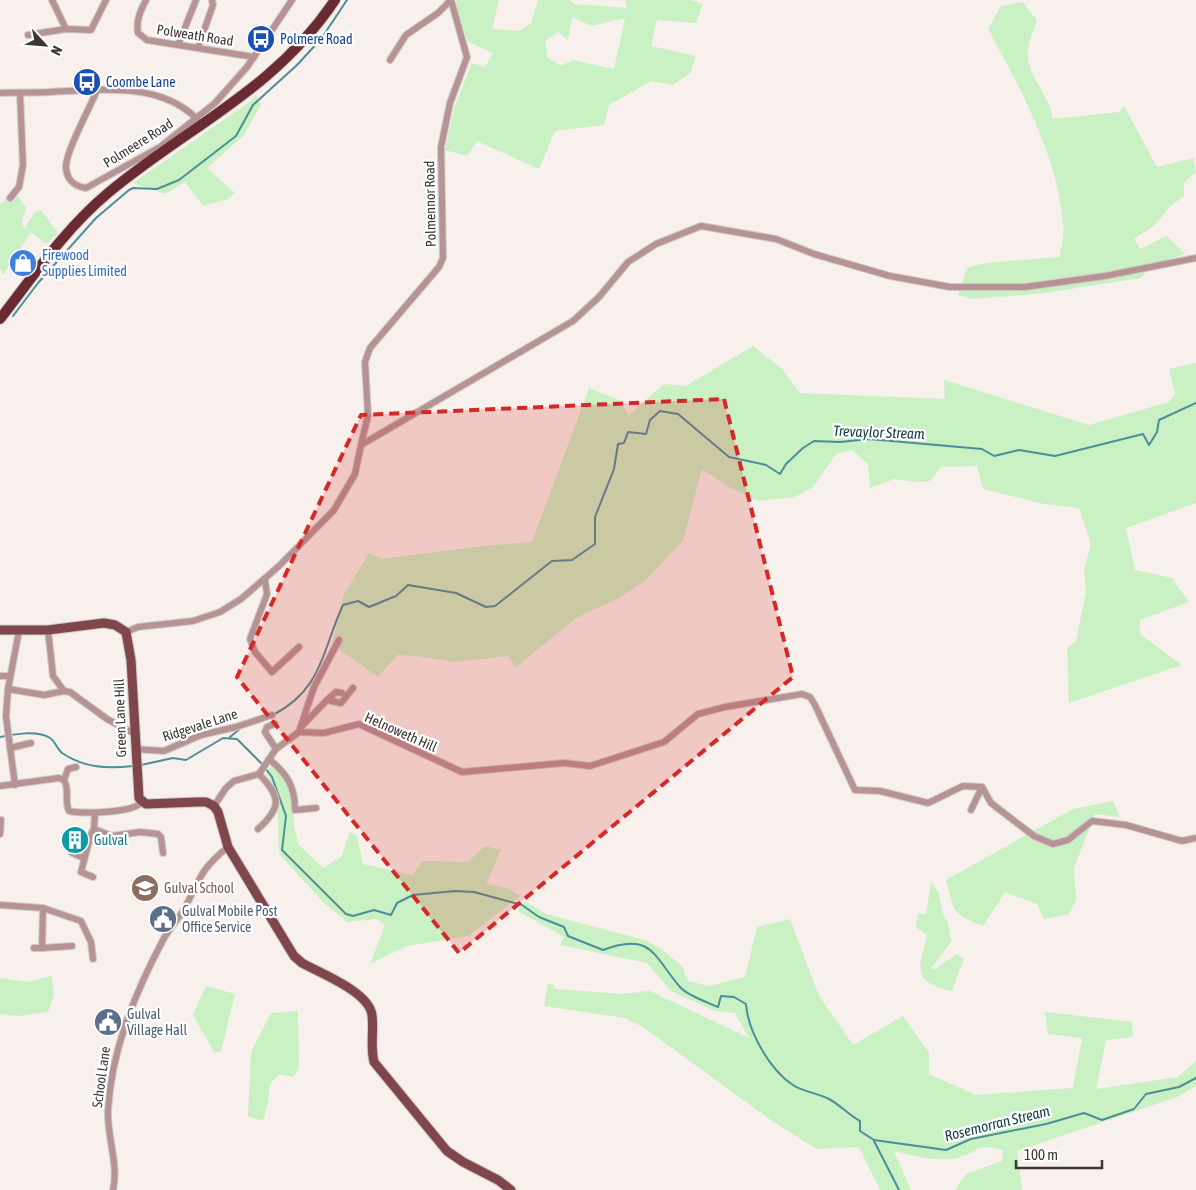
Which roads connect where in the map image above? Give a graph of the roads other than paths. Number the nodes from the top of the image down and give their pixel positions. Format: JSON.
{"nodes":[{"id":1,"x":52,"y":0,"type":"edge"},
{"id":2,"x":106,"y":0,"type":"edge"},
{"id":3,"x":146,"y":0,"type":"edge"},
{"id":4,"x":196,"y":0,"type":"edge"},
{"id":5,"x":212,"y":0,"type":"edge"},
{"id":6,"x":292,"y":0,"type":"edge"},
{"id":7,"x":334,"y":0,"type":"edge"},
{"id":8,"x":451,"y":0,"type":"edge"},
{"id":9,"x":66,"y":29,"type":"junction"},
{"id":10,"x":28,"y":35,"type":"dead end"},
{"id":11,"x":178,"y":45,"type":"junction"},
{"id":12,"x":198,"y":48,"type":"junction"},
{"id":13,"x":254,"y":57,"type":"junction"},
{"id":14,"x":390,"y":60,"type":"dead end"},
{"id":15,"x":98,"y":88,"type":"junction"},
{"id":16,"x":0,"y":93,"type":"edge"},
{"id":17,"x":20,"y":93,"type":"junction"},
{"id":18,"x":197,"y":119,"type":"junction"},
{"id":19,"x":10,"y":198,"type":"dead end"},
{"id":20,"x":1196,"y":258,"type":"edge"},
{"id":21,"x":0,"y":319,"type":"edge"},
{"id":22,"x":361,"y":445,"type":"junction"},
{"id":23,"x":265,"y":580,"type":"junction"},
{"id":24,"x":0,"y":630,"type":"edge"},
{"id":25,"x":19,"y":630,"type":"junction"},
{"id":26,"x":48,"y":630,"type":"junction"},
{"id":27,"x":126,"y":632,"type":"junction"},
{"id":28,"x":339,"y":640,"type":"dead end"},
{"id":29,"x":299,"y":647,"type":"dead end"},
{"id":30,"x":0,"y":676,"type":"edge"},
{"id":31,"x":10,"y":676,"type":"junction"},
{"id":32,"x":353,"y":688,"type":"dead end"},
{"id":33,"x":8,"y":689,"type":"junction"},
{"id":34,"x":64,"y":691,"type":"junction"},
{"id":35,"x":342,"y":693,"type":"dead end"},
{"id":36,"x":327,"y":700,"type":"junction"},
{"id":37,"x":272,"y":715,"type":"dead end"},
{"id":38,"x":3,"y":717,"type":"edge"},
{"id":39,"x":275,"y":724,"type":"dead end"},
{"id":40,"x":300,"y":729,"type":"junction"},
{"id":41,"x":135,"y":734,"type":"junction"},
{"id":42,"x":31,"y":743,"type":"dead end"},
{"id":43,"x":10,"y":748,"type":"junction"},
{"id":44,"x":135,"y":749,"type":"junction"},
{"id":45,"x":276,"y":749,"type":"junction"},
{"id":46,"x":268,"y":761,"type":"junction"},
{"id":47,"x":76,"y":767,"type":"dead end"},
{"id":48,"x":260,"y":773,"type":"junction"},
{"id":49,"x":64,"y":780,"type":"junction"},
{"id":50,"x":16,"y":785,"type":"junction"},
{"id":51,"x":0,"y":786,"type":"edge"},
{"id":52,"x":982,"y":788,"type":"junction"},
{"id":53,"x":142,"y":802,"type":"junction"},
{"id":54,"x":214,"y":806,"type":"junction"},
{"id":55,"x":316,"y":808,"type":"dead end"},
{"id":56,"x":971,"y":810,"type":"dead end"},
{"id":57,"x":95,"y":813,"type":"junction"},
{"id":58,"x":1,"y":820,"type":"dead end"},
{"id":59,"x":94,"y":829,"type":"junction"},
{"id":60,"x":258,"y":829,"type":"dead end"},
{"id":61,"x":72,"y":832,"type":"dead end"},
{"id":62,"x":0,"y":834,"type":"edge"},
{"id":63,"x":1196,"y":838,"type":"edge"},
{"id":64,"x":228,"y":847,"type":"junction"},
{"id":65,"x":163,"y":853,"type":"dead end"},
{"id":66,"x":84,"y":858,"type":"junction"},
{"id":67,"x":93,"y":877,"type":"dead end"},
{"id":68,"x":0,"y":905,"type":"edge"},
{"id":69,"x":43,"y":908,"type":"junction"},
{"id":70,"x":72,"y":946,"type":"dead end"},
{"id":71,"x":34,"y":948,"type":"dead end"},
{"id":72,"x":42,"y":948,"type":"junction"},
{"id":73,"x":93,"y":960,"type":"dead end"},
{"id":74,"x":113,"y":1190,"type":"edge"},
{"id":75,"x":511,"y":1190,"type":"edge"}],
"edges":[{"from":1,"to":9,"type":"street"},
{"from":2,"to":9,"type":"street"},
{"from":3,"to":11,"type":"street","name":"Polweath Road"},
{"from":4,"to":11,"type":"street"},
{"from":5,"to":12,"type":"street"},
{"from":6,"to":13,"type":"street","name":"Polmeere Road"},
{"from":7,"to":21,"type":"highway"},
{"from":8,"to":14,"type":"street"},
{"from":8,"to":22,"type":"street","name":"Polmennor Road"},
{"from":9,"to":10,"type":"street"},
{"from":11,"to":12,"type":"street","name":"Polweath Road"},
{"from":12,"to":13,"type":"street","name":"Polweath Road"},
{"from":13,"to":18,"type":"street","name":"Polmeere Road"},
{"from":15,"to":17,"type":"street"},
{"from":15,"to":18,"type":"street"},
{"from":15,"to":18,"type":"street","name":"Polmeere Road"},
{"from":16,"to":17,"type":"street"},
{"from":17,"to":19,"type":"street"},
{"from":20,"to":22,"type":"street"},
{"from":22,"to":23,"type":"street","name":"Polmennor Road"},
{"from":23,"to":27,"type":"street","name":"Polmennor Road"},
{"from":23,"to":29,"type":"street"},
{"from":24,"to":25,"type":"main road"},
{"from":25,"to":26,"type":"main road"},
{"from":25,"to":31,"type":"street"},
{"from":26,"to":27,"type":"main road"},
{"from":26,"to":34,"type":"street"},
{"from":27,"to":41,"type":"main road","name":"Green Lane Hill"},
{"from":28,"to":40,"type":"street"},
{"from":30,"to":31,"type":"street"},
{"from":31,"to":33,"type":"street"},
{"from":32,"to":36,"type":"street"},
{"from":33,"to":34,"type":"street"},
{"from":33,"to":38,"type":"street"},
{"from":34,"to":41,"type":"street"},
{"from":35,"to":36,"type":"street"},
{"from":36,"to":40,"type":"street"},
{"from":37,"to":44,"type":"street","name":"Ridgevale Lane"},
{"from":38,"to":43,"type":"street"},
{"from":39,"to":45,"type":"street"},
{"from":40,"to":45,"type":"street"},
{"from":40,"to":52,"type":"street","name":"Helnoweth Hill"},
{"from":41,"to":44,"type":"main road","name":"Green Lane Hill"},
{"from":42,"to":43,"type":"street"},
{"from":43,"to":50,"type":"street"},
{"from":44,"to":53,"type":"main road","name":"Green Lane Hill"},
{"from":45,"to":46,"type":"street"},
{"from":46,"to":48,"type":"street"},
{"from":46,"to":55,"type":"street"},
{"from":47,"to":49,"type":"street"},
{"from":48,"to":54,"type":"street"},
{"from":48,"to":60,"type":"street"},
{"from":49,"to":50,"type":"street"},
{"from":49,"to":57,"type":"street"},
{"from":50,"to":51,"type":"street"},
{"from":52,"to":56,"type":"street"},
{"from":52,"to":63,"type":"street"},
{"from":53,"to":54,"type":"main road"},
{"from":53,"to":57,"type":"street"},
{"from":54,"to":64,"type":"main road"},
{"from":57,"to":59,"type":"street"},
{"from":58,"to":62,"type":"street"},
{"from":59,"to":65,"type":"street"},
{"from":59,"to":66,"type":"street"},
{"from":61,"to":66,"type":"street"},
{"from":64,"to":74,"type":"street","name":"School Lane"},
{"from":64,"to":75,"type":"main road"},
{"from":66,"to":67,"type":"street"},
{"from":68,"to":69,"type":"street"},
{"from":69,"to":72,"type":"street"},
{"from":69,"to":73,"type":"street"},
{"from":70,"to":72,"type":"street"},
{"from":71,"to":72,"type":"street"}]}
